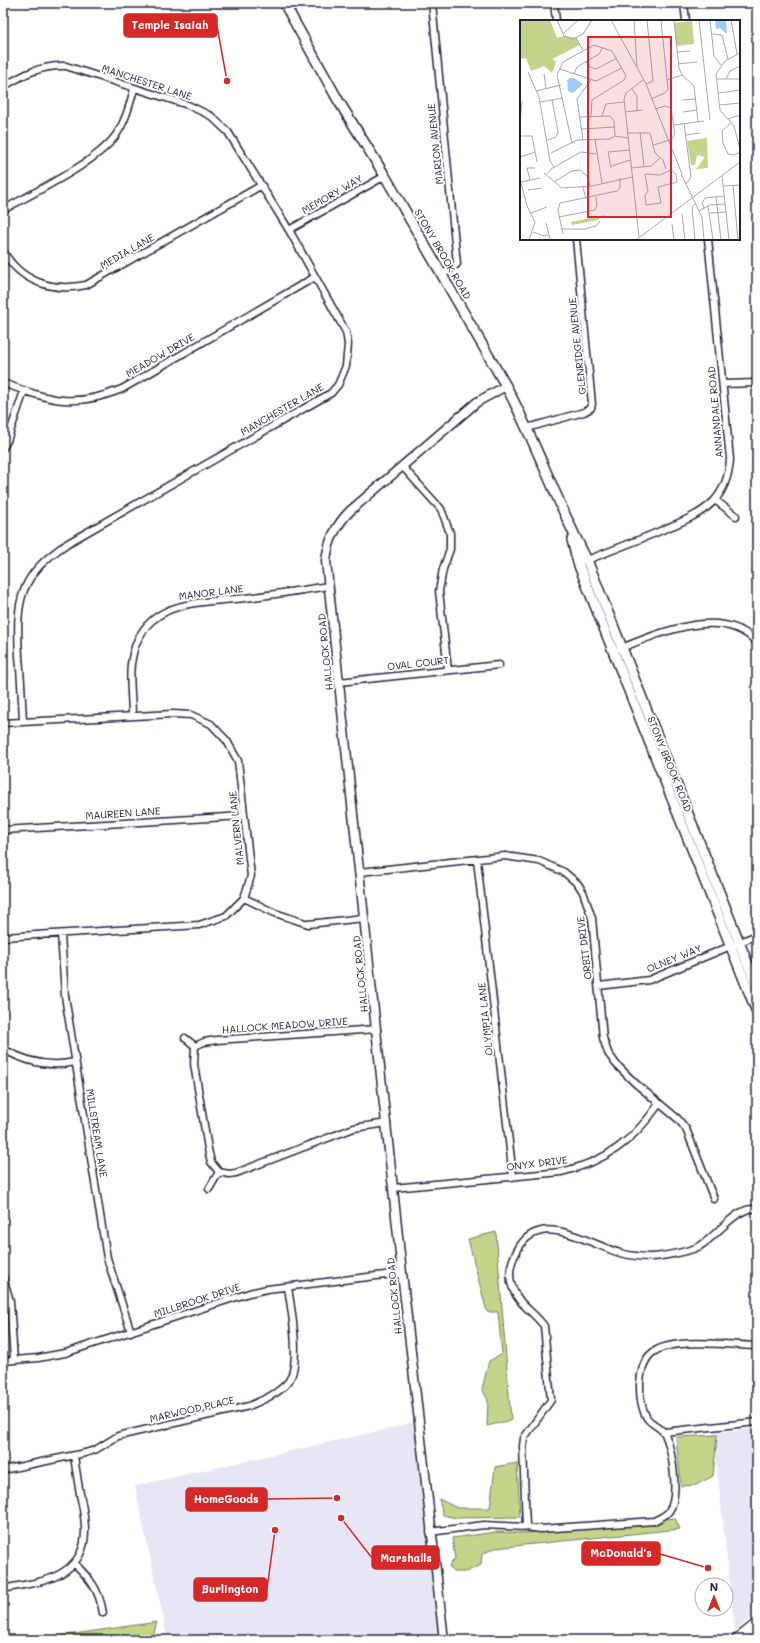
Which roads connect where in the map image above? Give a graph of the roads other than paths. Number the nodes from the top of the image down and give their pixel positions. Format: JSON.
{"nodes":[{"id":1,"x":284,"y":3,"type":"edge"},
{"id":2,"x":432,"y":3,"type":"edge"},
{"id":3,"x":554,"y":3,"type":"edge"},
{"id":4,"x":684,"y":3,"type":"edge"},
{"id":5,"x":556,"y":20,"type":"edge"},
{"id":6,"x":686,"y":20,"type":"edge"},
{"id":7,"x":3,"y":86,"type":"edge"},
{"id":8,"x":134,"y":89,"type":"junction"},
{"id":9,"x":385,"y":176,"type":"junction"},
{"id":10,"x":262,"y":185,"type":"junction"},
{"id":11,"x":3,"y":210,"type":"edge"},
{"id":12,"x":289,"y":230,"type":"junction"},
{"id":13,"x":576,"y":240,"type":"edge"},
{"id":14,"x":708,"y":240,"type":"edge"},
{"id":15,"x":3,"y":251,"type":"edge"},
{"id":16,"x":442,"y":275,"type":"junction"},
{"id":17,"x":315,"y":277,"type":"junction"},
{"id":18,"x":3,"y":383,"type":"edge"},
{"id":19,"x":757,"y":383,"type":"edge"},
{"id":20,"x":723,"y":384,"type":"junction"},
{"id":21,"x":506,"y":386,"type":"junction"},
{"id":22,"x":24,"y":390,"type":"junction"},
{"id":23,"x":527,"y":428,"type":"junction"},
{"id":24,"x":3,"y":448,"type":"edge"},
{"id":25,"x":402,"y":466,"type":"junction"},
{"id":26,"x":715,"y":500,"type":"junction"},
{"id":27,"x":736,"y":516,"type":"dead end"},
{"id":28,"x":583,"y":562,"type":"junction"},
{"id":29,"x":328,"y":586,"type":"junction"},
{"id":30,"x":757,"y":643,"type":"edge"},
{"id":31,"x":618,"y":650,"type":"junction"},
{"id":32,"x":499,"y":665,"type":"dead end"},
{"id":33,"x":448,"y":670,"type":"junction"},
{"id":34,"x":339,"y":682,"type":"junction"},
{"id":35,"x":132,"y":716,"type":"junction"},
{"id":36,"x":23,"y":721,"type":"junction"},
{"id":37,"x":3,"y":722,"type":"edge"},
{"id":38,"x":244,"y":816,"type":"junction"},
{"id":39,"x":3,"y":830,"type":"edge"},
{"id":40,"x":477,"y":860,"type":"junction"},
{"id":41,"x":360,"y":872,"type":"junction"},
{"id":42,"x":244,"y":898,"type":"junction"},
{"id":43,"x":364,"y":918,"type":"junction"},
{"id":44,"x":61,"y":934,"type":"junction"},
{"id":45,"x":757,"y":935,"type":"edge"},
{"id":46,"x":3,"y":937,"type":"edge"},
{"id":47,"x":735,"y":945,"type":"junction"},
{"id":48,"x":599,"y":986,"type":"junction"},
{"id":49,"x":757,"y":987,"type":"edge"},
{"id":50,"x":757,"y":1012,"type":"edge"},
{"id":51,"x":377,"y":1029,"type":"junction"},
{"id":52,"x":185,"y":1038,"type":"dead end"},
{"id":53,"x":195,"y":1046,"type":"junction"},
{"id":54,"x":3,"y":1050,"type":"edge"},
{"id":55,"x":75,"y":1062,"type":"junction"},
{"id":56,"x":659,"y":1104,"type":"junction"},
{"id":57,"x":387,"y":1123,"type":"junction"},
{"id":58,"x":218,"y":1172,"type":"junction"},
{"id":59,"x":513,"y":1177,"type":"junction"},
{"id":60,"x":393,"y":1188,"type":"junction"},
{"id":61,"x":210,"y":1189,"type":"dead end"},
{"id":62,"x":714,"y":1199,"type":"dead end"},
{"id":63,"x":757,"y":1209,"type":"edge"},
{"id":64,"x":402,"y":1273,"type":"junction"},
{"id":65,"x":3,"y":1277,"type":"edge"},
{"id":66,"x":288,"y":1287,"type":"junction"},
{"id":67,"x":131,"y":1332,"type":"junction"},
{"id":68,"x":757,"y":1346,"type":"edge"},
{"id":69,"x":14,"y":1360,"type":"junction"},
{"id":70,"x":3,"y":1361,"type":"edge"},
{"id":71,"x":757,"y":1422,"type":"edge"},
{"id":72,"x":664,"y":1432,"type":"junction"},
{"id":73,"x":74,"y":1456,"type":"junction"},
{"id":74,"x":3,"y":1470,"type":"edge"},
{"id":75,"x":526,"y":1527,"type":"junction"},
{"id":76,"x":430,"y":1532,"type":"junction"},
{"id":77,"x":74,"y":1563,"type":"junction"},
{"id":78,"x":3,"y":1589,"type":"edge"},
{"id":79,"x":104,"y":1613,"type":"dead end"},
{"id":80,"x":757,"y":1624,"type":"edge"},
{"id":81,"x":444,"y":1640,"type":"edge"},
{"id":82,"x":737,"y":1640,"type":"edge"}],
"edges":[{"from":1,"to":9,"type":"main road","name":"STONY BROOK ROAD"},
{"from":2,"to":16,"type":"street","name":"MARION AVENUE"},
{"from":3,"to":5,"type":"street"},
{"from":4,"to":6,"type":"street"},
{"from":7,"to":8,"type":"street","name":"MANCHESTER LANE"},
{"from":8,"to":10,"type":"street","name":"MANCHESTER LANE"},
{"from":8,"to":11,"type":"street"},
{"from":9,"to":12,"type":"street","name":"MEMORY WAY"},
{"from":9,"to":16,"type":"main road","name":"STONY BROOK ROAD"},
{"from":10,"to":12,"type":"street","name":"MANCHESTER LANE"},
{"from":10,"to":15,"type":"street","name":"MEDIA LANE"},
{"from":12,"to":17,"type":"street","name":"MANCHESTER LANE"},
{"from":13,"to":23,"type":"street","name":"GLENRIDGE AVENUE"},
{"from":14,"to":20,"type":"street","name":"ANNANDALE ROAD"},
{"from":16,"to":21,"type":"main road","name":"STONY BROOK ROAD"},
{"from":17,"to":22,"type":"street","name":"MEADOW DRIVE"},
{"from":17,"to":36,"type":"street","name":"MANCHESTER LANE"},
{"from":18,"to":22,"type":"street","name":"MEADOW DRIVE"},
{"from":19,"to":20,"type":"street"},
{"from":20,"to":26,"type":"street","name":"ANNANDALE ROAD"},
{"from":21,"to":23,"type":"main road","name":"STONY BROOK ROAD"},
{"from":21,"to":25,"type":"street","name":"HALLOCK ROAD"},
{"from":22,"to":24,"type":"street"},
{"from":23,"to":28,"type":"main road","name":"STONY BROOK ROAD"},
{"from":25,"to":29,"type":"street","name":"HALLOCK ROAD"},
{"from":25,"to":33,"type":"street"},
{"from":26,"to":27,"type":"street"},
{"from":26,"to":28,"type":"street","name":"ANNANDALE ROAD"},
{"from":28,"to":31,"type":"main road","name":"STONY BROOK ROAD"},
{"from":29,"to":34,"type":"street","name":"HALLOCK ROAD"},
{"from":29,"to":35,"type":"street","name":"MANOR LANE"},
{"from":30,"to":31,"type":"street"},
{"from":31,"to":47,"type":"main road","name":"STONY BROOK ROAD"},
{"from":32,"to":33,"type":"street","name":"OVAL COURT"},
{"from":33,"to":34,"type":"street","name":"OVAL COURT"},
{"from":34,"to":41,"type":"street","name":"HALLOCK ROAD"},
{"from":35,"to":36,"type":"street","name":"MALVERN LANE"},
{"from":35,"to":38,"type":"street","name":"MALVERN LANE"},
{"from":36,"to":37,"type":"street","name":"MALVERN LANE"},
{"from":38,"to":39,"type":"street","name":"MAUREEN LANE"},
{"from":38,"to":42,"type":"street","name":"MALVERN LANE"},
{"from":40,"to":41,"type":"street","name":"ORBIT DRIVE"},
{"from":40,"to":48,"type":"street","name":"ORBIT DRIVE"},
{"from":40,"to":59,"type":"street","name":"OLYMPIA LANE"},
{"from":41,"to":43,"type":"street","name":"HALLOCK ROAD"},
{"from":42,"to":43,"type":"street"},
{"from":42,"to":44,"type":"street","name":"MALVERN LANE"},
{"from":43,"to":51,"type":"street","name":"HALLOCK ROAD"},
{"from":44,"to":46,"type":"street","name":"MALVERN LANE"},
{"from":44,"to":55,"type":"street","name":"MILLSTREAM LANE"},
{"from":45,"to":47,"type":"street","name":"OLNEY WAY"},
{"from":47,"to":48,"type":"street","name":"OLNEY WAY"},
{"from":47,"to":49,"type":"main road","name":"STONY BROOK ROAD"},
{"from":47,"to":50,"type":"main road","name":"STONY BROOK ROAD"},
{"from":48,"to":56,"type":"street","name":"ORBIT DRIVE"},
{"from":51,"to":53,"type":"street","name":"HALLOCK MEADOW DRIVE"},
{"from":51,"to":57,"type":"street","name":"HALLOCK ROAD"},
{"from":52,"to":53,"type":"street"},
{"from":53,"to":58,"type":"street"},
{"from":54,"to":55,"type":"street"},
{"from":55,"to":67,"type":"street","name":"MILLSTREAM LANE"},
{"from":56,"to":59,"type":"street","name":"ONYX DRIVE"},
{"from":56,"to":62,"type":"street","name":"ORBIT DRIVE"},
{"from":57,"to":58,"type":"street"},
{"from":57,"to":60,"type":"street","name":"HALLOCK ROAD"},
{"from":58,"to":61,"type":"street"},
{"from":59,"to":60,"type":"street","name":"ONYX DRIVE"},
{"from":60,"to":64,"type":"street","name":"HALLOCK ROAD"},
{"from":63,"to":75,"type":"street"},
{"from":64,"to":66,"type":"street","name":"MILLBROOK DRIVE"},
{"from":64,"to":76,"type":"street","name":"HALLOCK ROAD"},
{"from":65,"to":69,"type":"street"},
{"from":66,"to":67,"type":"street","name":"MILLBROOK DRIVE"},
{"from":66,"to":73,"type":"street","name":"MARWOOD PLACE"},
{"from":67,"to":69,"type":"street","name":"MILLBROOK DRIVE"},
{"from":68,"to":72,"type":"street"},
{"from":69,"to":70,"type":"street","name":"MILLBROOK DRIVE"},
{"from":71,"to":72,"type":"street"},
{"from":72,"to":75,"type":"street"},
{"from":73,"to":74,"type":"street","name":"MARWOOD PLACE"},
{"from":73,"to":77,"type":"street"},
{"from":75,"to":76,"type":"street"},
{"from":76,"to":81,"type":"street","name":"HALLOCK ROAD"},
{"from":77,"to":78,"type":"street"},
{"from":77,"to":79,"type":"street"},
{"from":80,"to":82,"type":"highway"}]}
